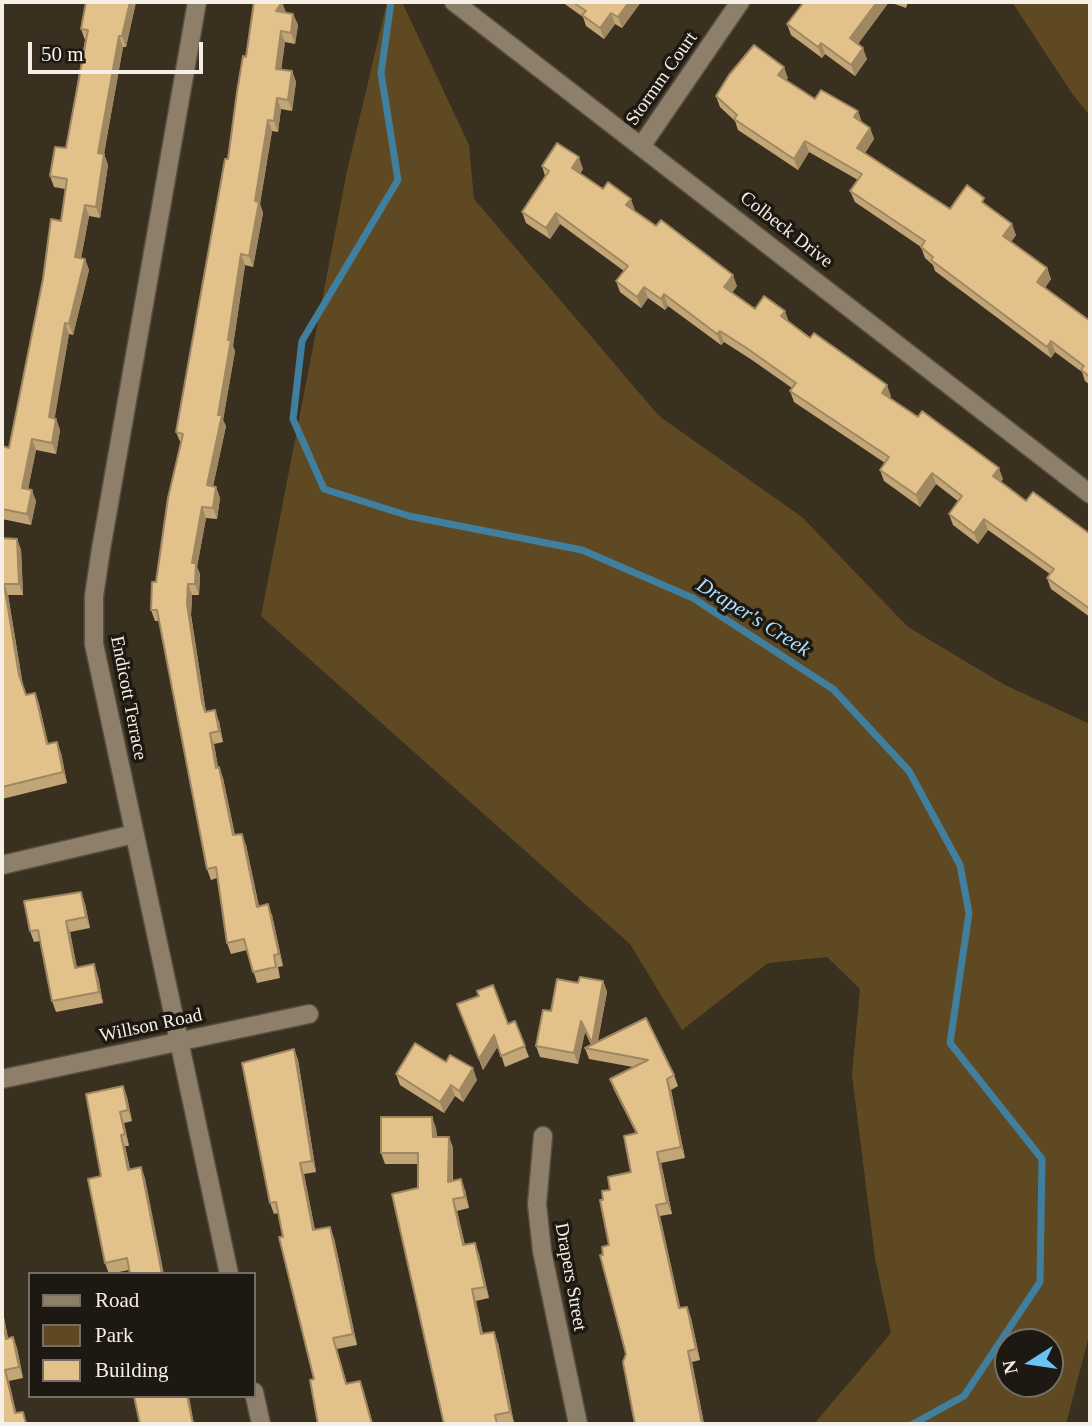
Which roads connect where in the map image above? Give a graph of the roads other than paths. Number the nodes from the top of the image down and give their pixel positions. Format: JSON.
{"nodes":[{"id":1,"x":197,"y":2,"type":"edge"},
{"id":2,"x":454,"y":2,"type":"edge"},
{"id":3,"x":740,"y":2,"type":"edge"},
{"id":4,"x":642,"y":145,"type":"junction"},
{"id":5,"x":1090,"y":494,"type":"edge"},
{"id":6,"x":134,"y":834,"type":"junction"},
{"id":7,"x":2,"y":865,"type":"edge"},
{"id":8,"x":309,"y":1014,"type":"dead end"},
{"id":9,"x":180,"y":1041,"type":"junction"},
{"id":10,"x":2,"y":1079,"type":"edge"},
{"id":11,"x":543,"y":1136,"type":"dead end"},
{"id":12,"x":229,"y":1272,"type":"edge"},
{"id":13,"x":255,"y":1398,"type":"edge"},
{"id":14,"x":261,"y":1424,"type":"edge"},
{"id":15,"x":578,"y":1424,"type":"edge"}],
"edges":[{"from":1,"to":6,"type":"street","name":"Endicott Terrace"},
{"from":2,"to":4,"type":"street","name":"Colbeck Drive"},
{"from":3,"to":4,"type":"street","name":"Stormm Court"},
{"from":4,"to":5,"type":"street","name":"Colbeck Drive"},
{"from":6,"to":7,"type":"street"},
{"from":6,"to":9,"type":"street","name":"Endicott Terrace"},
{"from":8,"to":9,"type":"street","name":"Willson Road"},
{"from":9,"to":10,"type":"street","name":"Willson Road"},
{"from":9,"to":12,"type":"street","name":"Endicott Terrace"},
{"from":11,"to":15,"type":"street","name":"Drapers Street"},
{"from":13,"to":14,"type":"street"}]}
